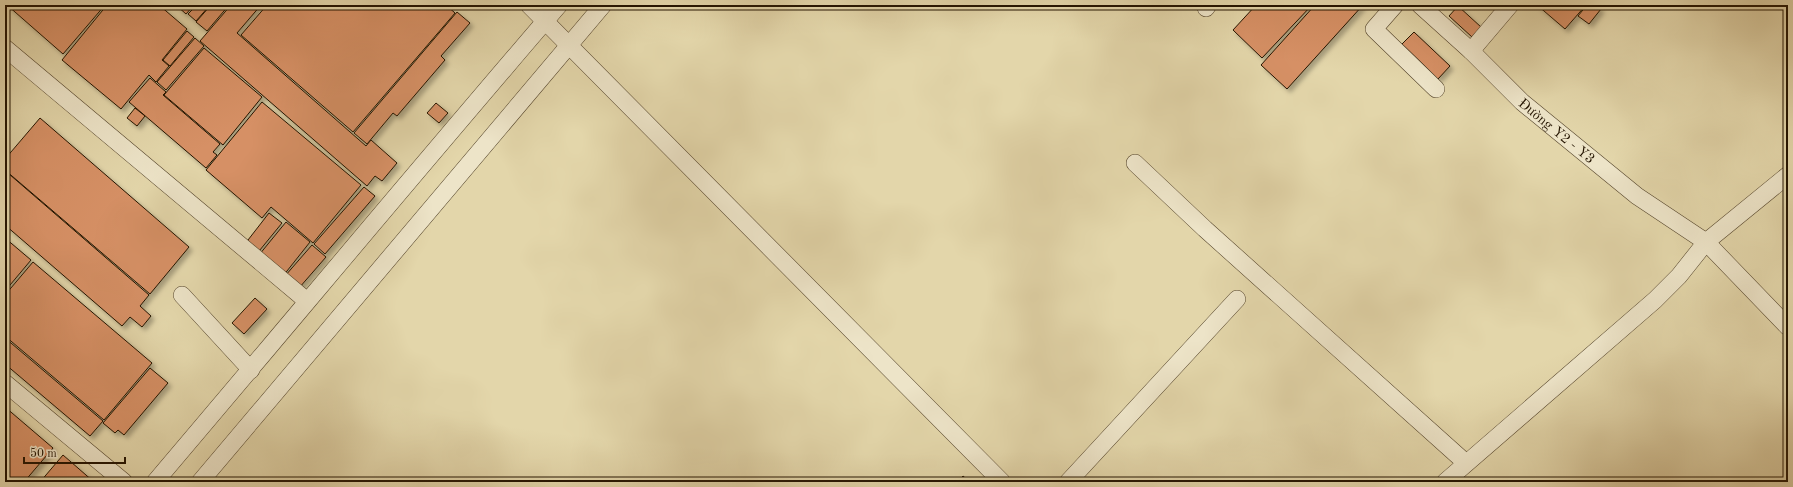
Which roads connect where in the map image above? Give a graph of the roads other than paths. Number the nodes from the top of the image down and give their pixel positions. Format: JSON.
{"nodes":[{"id":1,"x":529,"y":5,"type":"edge"},
{"id":2,"x":558,"y":5,"type":"edge"},
{"id":3,"x":603,"y":5,"type":"edge"},
{"id":4,"x":1396,"y":5,"type":"edge"},
{"id":5,"x":1420,"y":5,"type":"edge"},
{"id":6,"x":1510,"y":5,"type":"edge"},
{"id":7,"x":545,"y":21,"type":"junction"},
{"id":8,"x":569,"y":45,"type":"junction"},
{"id":9,"x":5,"y":48,"type":"edge"},
{"id":10,"x":1471,"y":51,"type":"junction"},
{"id":11,"x":1436,"y":89,"type":"dead end"},
{"id":12,"x":1135,"y":163,"type":"dead end"},
{"id":13,"x":1788,"y":175,"type":"edge"},
{"id":14,"x":1706,"y":242,"type":"junction"},
{"id":15,"x":182,"y":295,"type":"dead end"},
{"id":16,"x":1237,"y":299,"type":"dead end"},
{"id":17,"x":307,"y":300,"type":"junction"},
{"id":18,"x":1788,"y":327,"type":"edge"},
{"id":19,"x":251,"y":370,"type":"junction"},
{"id":20,"x":5,"y":383,"type":"edge"},
{"id":21,"x":1466,"y":463,"type":"junction"},
{"id":22,"x":124,"y":482,"type":"edge"},
{"id":23,"x":155,"y":482,"type":"edge"},
{"id":24,"x":200,"y":482,"type":"edge"},
{"id":25,"x":1002,"y":482,"type":"edge"},
{"id":26,"x":1068,"y":482,"type":"edge"},
{"id":27,"x":1444,"y":482,"type":"edge"}],
"edges":[{"from":1,"to":7,"type":"street"},
{"from":2,"to":7,"type":"street"},
{"from":3,"to":8,"type":"street"},
{"from":4,"to":11,"type":"street"},
{"from":5,"to":10,"type":"street","name":"Đường Y2 - Y3"},
{"from":6,"to":10,"type":"street"},
{"from":7,"to":8,"type":"street"},
{"from":7,"to":17,"type":"street"},
{"from":8,"to":24,"type":"street"},
{"from":8,"to":25,"type":"street"},
{"from":9,"to":17,"type":"street"},
{"from":10,"to":14,"type":"street","name":"Đường Y2 - Y3"},
{"from":12,"to":21,"type":"street"},
{"from":13,"to":14,"type":"street"},
{"from":14,"to":18,"type":"street","name":"Đường Y2 - Y3"},
{"from":14,"to":21,"type":"street"},
{"from":15,"to":19,"type":"street"},
{"from":16,"to":26,"type":"street"},
{"from":17,"to":19,"type":"street"},
{"from":19,"to":23,"type":"street"},
{"from":20,"to":22,"type":"street"},
{"from":21,"to":27,"type":"street"}]}
